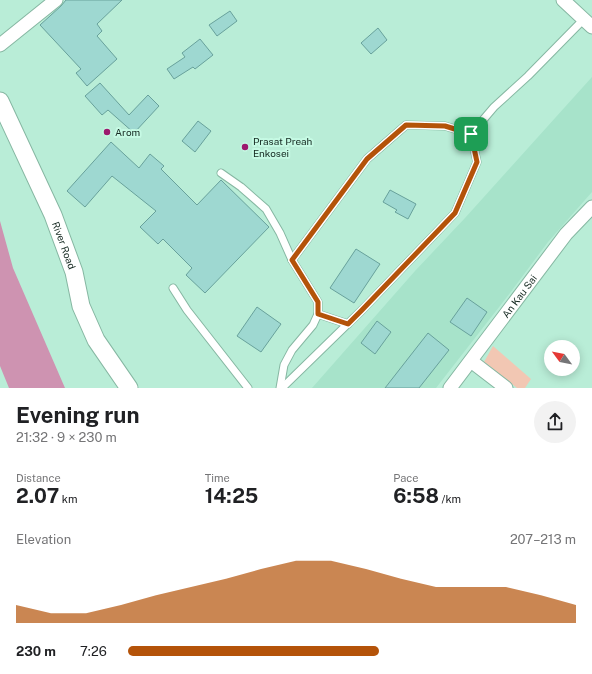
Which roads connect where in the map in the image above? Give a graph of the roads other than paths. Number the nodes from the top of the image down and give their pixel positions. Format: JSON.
{"nodes":[{"id":1,"x":56,"y":0,"type":"edge"},
{"id":2,"x":563,"y":0,"type":"edge"},
{"id":3,"x":589,"y":20,"type":"edge"},
{"id":4,"x":0,"y":44,"type":"edge"},
{"id":5,"x":0,"y":101,"type":"edge"},
{"id":6,"x":471,"y":134,"type":"junction"},
{"id":7,"x":221,"y":173,"type":"dead end"},
{"id":8,"x":592,"y":207,"type":"edge"},
{"id":9,"x":292,"y":260,"type":"junction"},
{"id":10,"x":173,"y":288,"type":"dead end"},
{"id":11,"x":318,"y":314,"type":"junction"},
{"id":12,"x":348,"y":324,"type":"junction"},
{"id":13,"x":471,"y":361,"type":"junction"},
{"id":14,"x":129,"y":388,"type":"edge"},
{"id":15,"x":248,"y":388,"type":"edge"},
{"id":16,"x":281,"y":388,"type":"edge"},
{"id":17,"x":450,"y":388,"type":"edge"},
{"id":18,"x":506,"y":388,"type":"edge"}],
"edges":[{"from":1,"to":4,"type":"street"},
{"from":2,"to":3,"type":"street"},
{"from":3,"to":6,"type":"lane"},
{"from":5,"to":14,"type":"street","name":"River Road"},
{"from":6,"to":9,"type":"lane"},
{"from":6,"to":12,"type":"lane"},
{"from":7,"to":9,"type":"lane"},
{"from":8,"to":13,"type":"street","name":"An Kau Sai"},
{"from":9,"to":11,"type":"lane"},
{"from":10,"to":15,"type":"lane"},
{"from":11,"to":12,"type":"lane"},
{"from":11,"to":16,"type":"lane"},
{"from":12,"to":16,"type":"lane"},
{"from":13,"to":17,"type":"street","name":"An Kau Sai"},
{"from":13,"to":18,"type":"street"}]}
